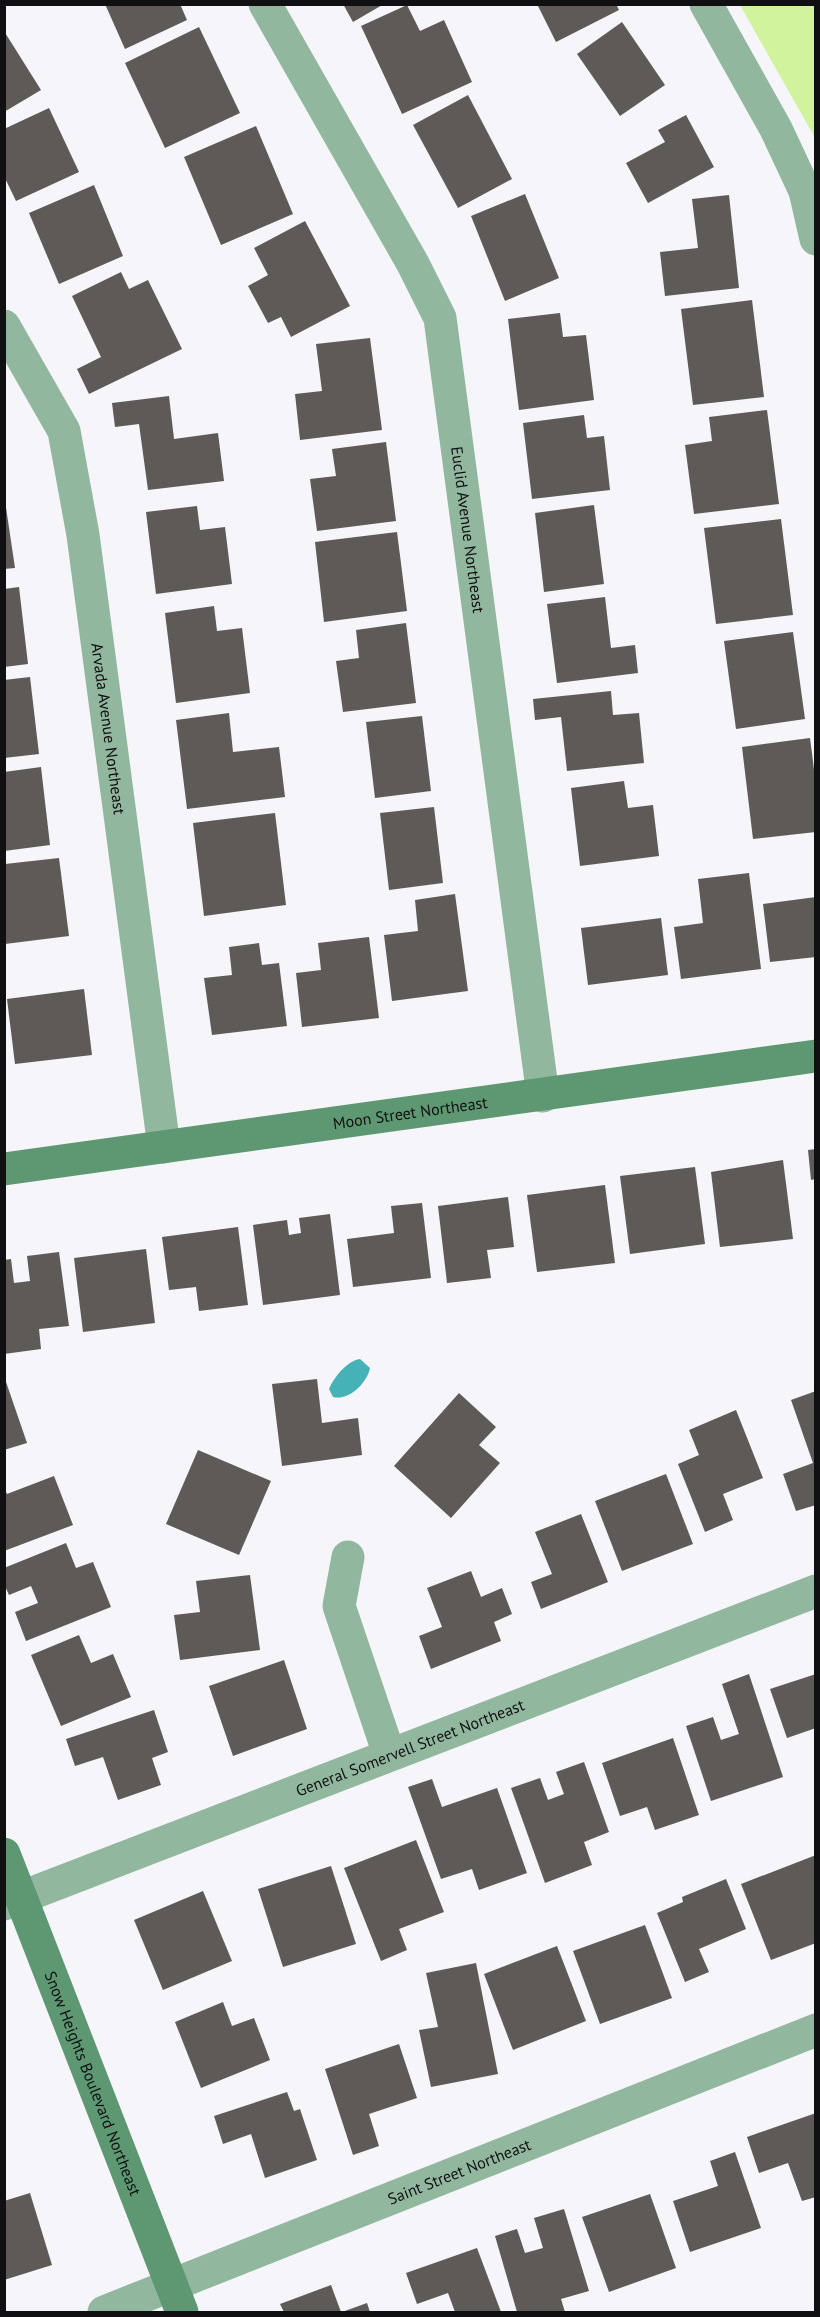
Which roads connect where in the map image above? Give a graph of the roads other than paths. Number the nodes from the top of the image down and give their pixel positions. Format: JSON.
{"nodes":[{"id":1,"x":265,"y":4,"type":"edge"},
{"id":2,"x":706,"y":4,"type":"edge"},
{"id":3,"x":816,"y":239,"type":"edge"},
{"id":4,"x":4,"y":326,"type":"edge"},
{"id":5,"x":816,"y":1056,"type":"edge"},
{"id":6,"x":543,"y":1096,"type":"junction"},
{"id":7,"x":164,"y":1147,"type":"junction"},
{"id":8,"x":4,"y":1169,"type":"edge"},
{"id":9,"x":348,"y":1557,"type":"dead end"},
{"id":10,"x":816,"y":1591,"type":"edge"},
{"id":11,"x":390,"y":1754,"type":"junction"},
{"id":12,"x":4,"y":1854,"type":"edge"},
{"id":13,"x":13,"y":1900,"type":"edge"},
{"id":14,"x":816,"y":2030,"type":"edge"},
{"id":15,"x":176,"y":2299,"type":"edge"},
{"id":16,"x":104,"y":2313,"type":"edge"}],
"edges":[{"from":1,"to":6,"type":"street","name":"Euclid Avenue Northeast"},
{"from":2,"to":3,"type":"street"},
{"from":4,"to":7,"type":"street","name":"Arvada Avenue Northeast"},
{"from":5,"to":6,"type":"street","name":"Moon Street Northeast"},
{"from":6,"to":7,"type":"street","name":"Moon Street Northeast"},
{"from":7,"to":8,"type":"street","name":"Moon Street Northeast"},
{"from":9,"to":11,"type":"street"},
{"from":10,"to":11,"type":"street","name":"General Somervell Street Northeast"},
{"from":11,"to":13,"type":"street","name":"General Somervell Street Northeast"},
{"from":12,"to":13,"type":"street","name":"Snow Heights Boulevard Northeast"},
{"from":13,"to":15,"type":"street","name":"Snow Heights Boulevard Northeast"},
{"from":14,"to":15,"type":"street","name":"Saint Street Northeast"},
{"from":15,"to":16,"type":"street","name":"Saint Street Northeast"}]}
